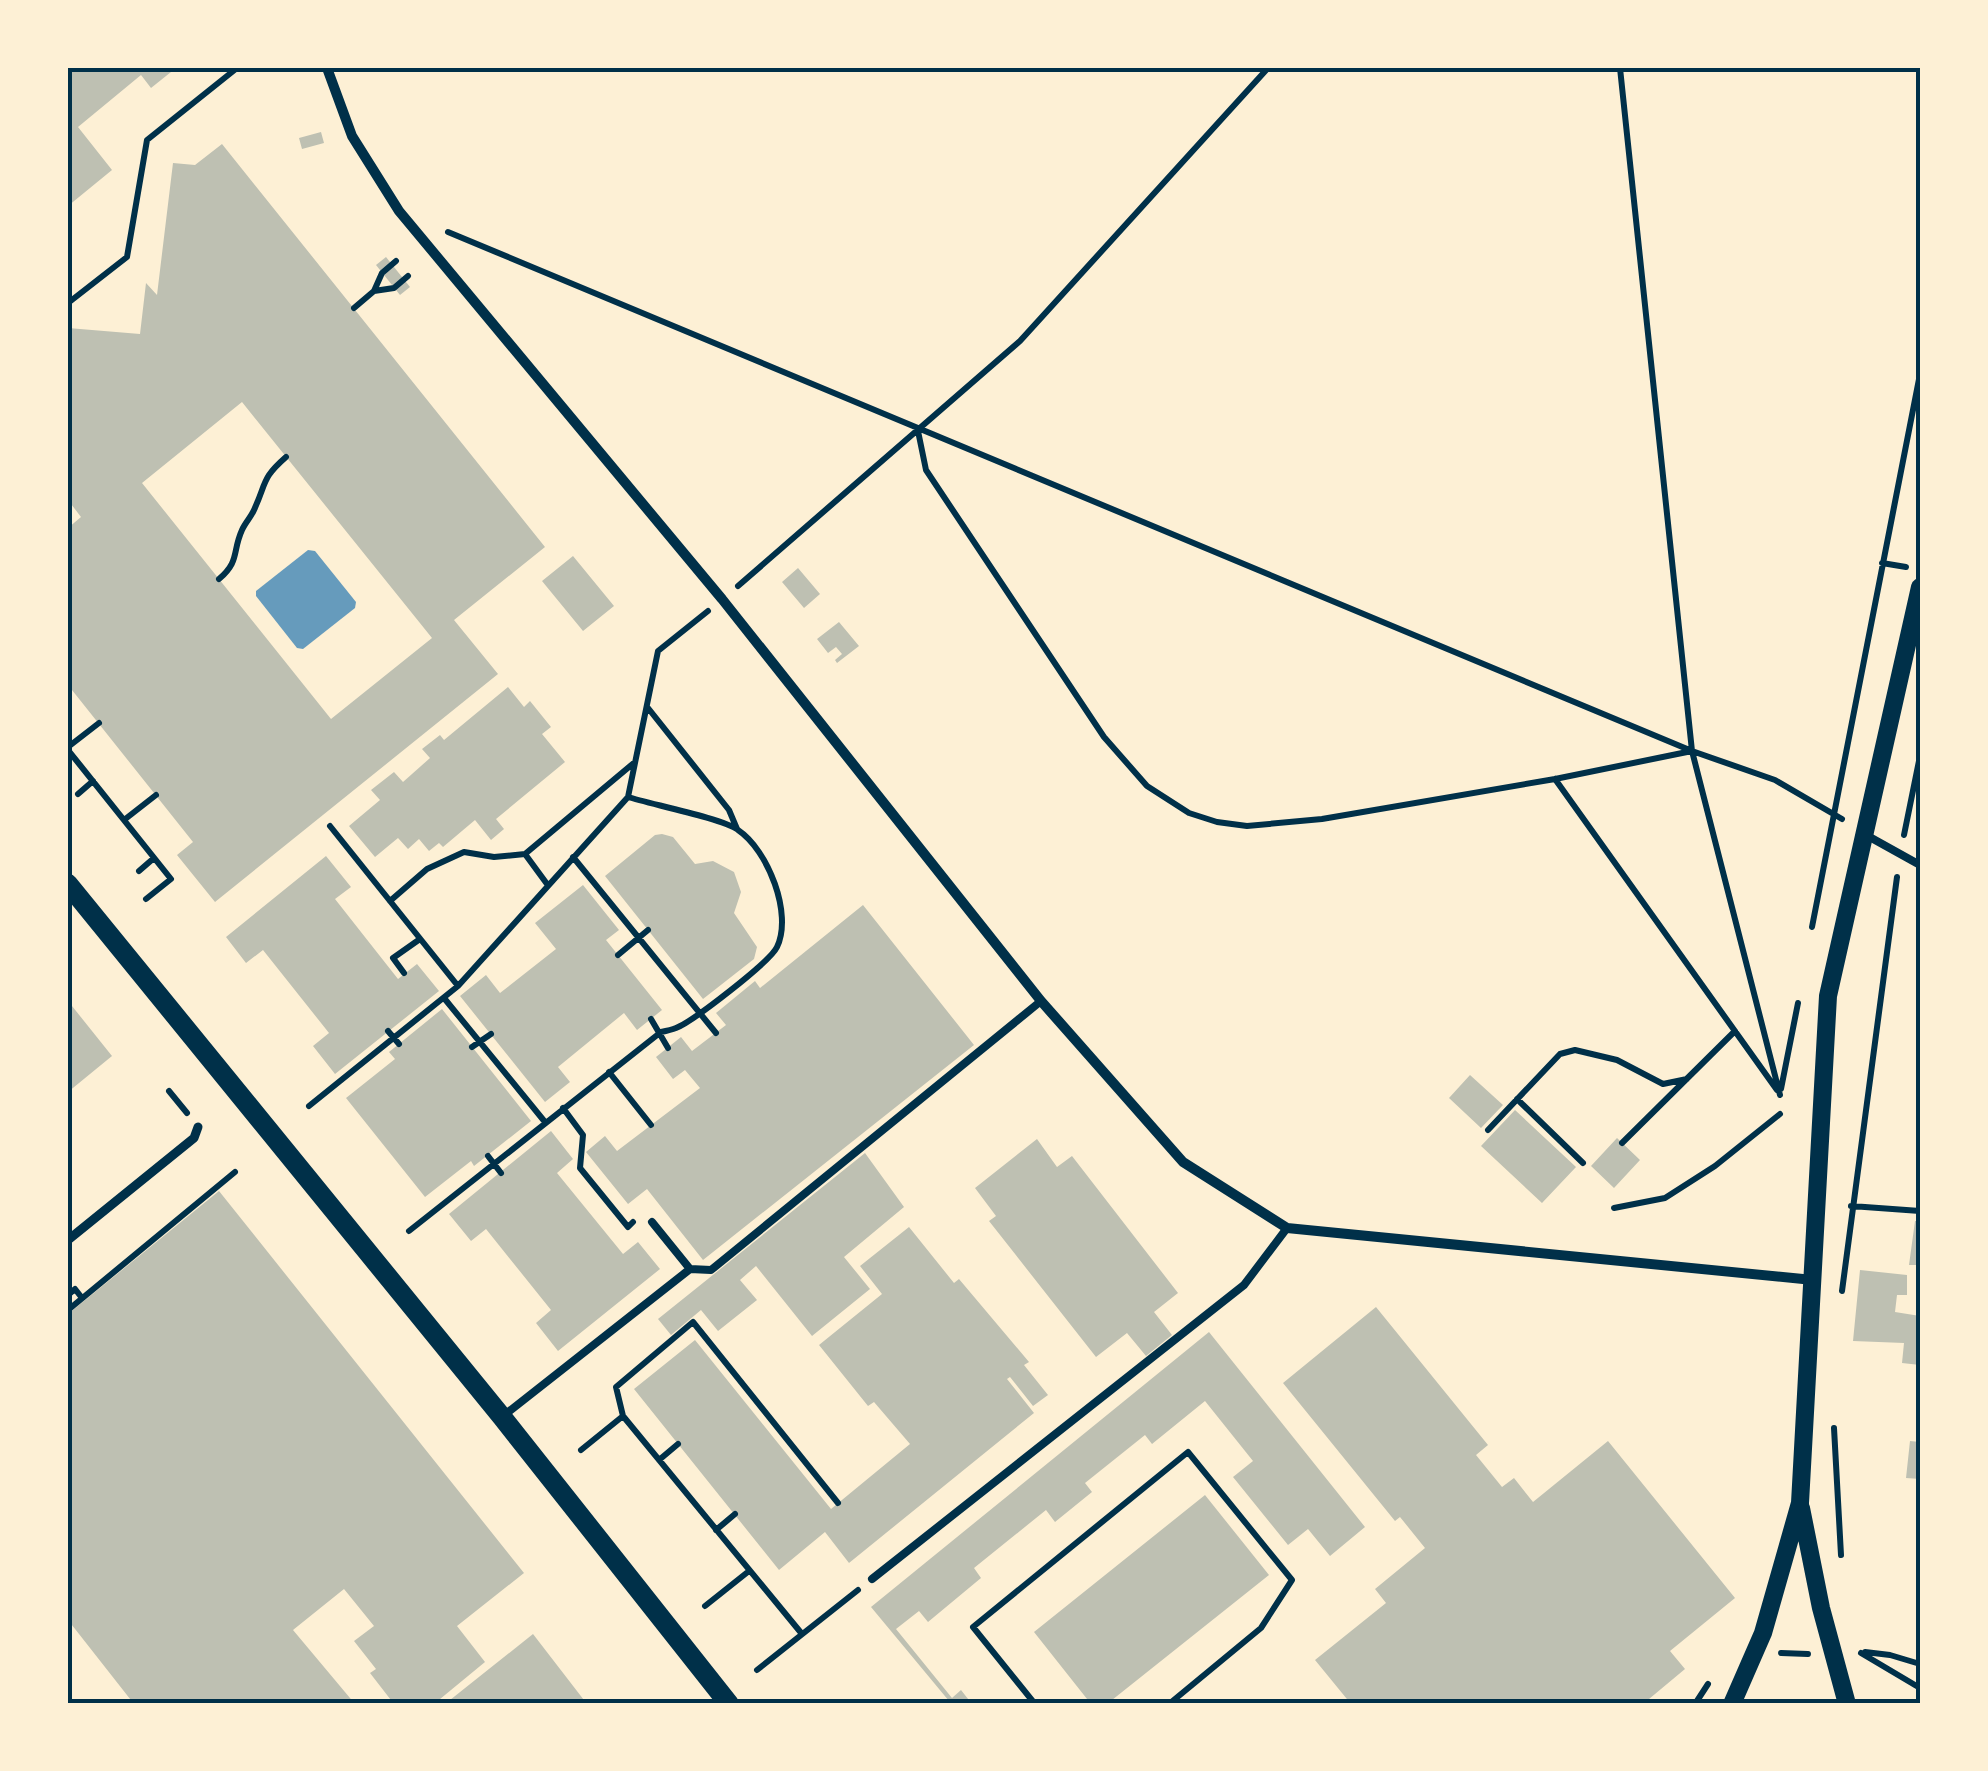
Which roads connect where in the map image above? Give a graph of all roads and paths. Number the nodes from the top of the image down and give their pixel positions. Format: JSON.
{"nodes":[{"id":1,"x":327,"y":68,"type":"edge"},
{"id":2,"x":1268,"y":68,"type":"edge"},
{"id":3,"x":1620,"y":68,"type":"edge"},
{"id":4,"x":233,"y":69,"type":"edge"},
{"id":5,"x":442,"y":230,"type":"dead end"},
{"id":6,"x":396,"y":262,"type":"dead end"},
{"id":7,"x":408,"y":276,"type":"dead end"},
{"id":8,"x":374,"y":291,"type":"junction"},
{"id":9,"x":68,"y":304,"type":"edge"},
{"id":10,"x":354,"y":308,"type":"dead end"},
{"id":11,"x":1920,"y":374,"type":"edge"},
{"id":12,"x":918,"y":431,"type":"junction"},
{"id":13,"x":286,"y":457,"type":"dead end"},
{"id":14,"x":219,"y":578,"type":"dead end"},
{"id":15,"x":737,"y":586,"type":"dead end"},
{"id":16,"x":1920,"y":588,"type":"edge"},
{"id":17,"x":709,"y":610,"type":"dead end"},
{"id":18,"x":647,"y":707,"type":"junction"},
{"id":19,"x":98,"y":723,"type":"dead end"},
{"id":20,"x":68,"y":748,"type":"edge"},
{"id":21,"x":1692,"y":751,"type":"junction"},
{"id":22,"x":1920,"y":756,"type":"edge"},
{"id":23,"x":636,"y":762,"type":"junction"},
{"id":24,"x":1555,"y":779,"type":"junction"},
{"id":25,"x":93,"y":782,"type":"junction"},
{"id":26,"x":78,"y":794,"type":"dead end"},
{"id":27,"x":156,"y":794,"type":"dead end"},
{"id":28,"x":628,"y":798,"type":"junction"},
{"id":29,"x":1834,"y":814,"type":"junction"},
{"id":30,"x":124,"y":820,"type":"junction"},
{"id":31,"x":330,"y":826,"type":"dead end"},
{"id":32,"x":738,"y":829,"type":"junction"},
{"id":33,"x":1861,"y":831,"type":"junction"},
{"id":34,"x":525,"y":854,"type":"junction"},
{"id":35,"x":1900,"y":854,"type":"junction"},
{"id":36,"x":573,"y":857,"type":"junction"},
{"id":37,"x":154,"y":858,"type":"junction"},
{"id":38,"x":1920,"y":864,"type":"edge"},
{"id":39,"x":139,"y":871,"type":"dead end"},
{"id":40,"x":68,"y":884,"type":"edge"},
{"id":41,"x":547,"y":884,"type":"junction"},
{"id":42,"x":146,"y":899,"type":"dead end"},
{"id":43,"x":390,"y":901,"type":"junction"},
{"id":44,"x":648,"y":930,"type":"dead end"},
{"id":45,"x":1812,"y":931,"type":"dead end"},
{"id":46,"x":420,"y":938,"type":"junction"},
{"id":47,"x":660,"y":944,"type":"dead end"},
{"id":48,"x":650,"y":952,"type":"junction"},
{"id":49,"x":618,"y":954,"type":"dead end"},
{"id":50,"x":404,"y":973,"type":"dead end"},
{"id":51,"x":458,"y":986,"type":"junction"},
{"id":52,"x":1801,"y":986,"type":"dead end"},
{"id":53,"x":444,"y":998,"type":"junction"},
{"id":54,"x":1041,"y":1000,"type":"junction"},
{"id":55,"x":699,"y":1012,"type":"junction"},
{"id":56,"x":651,"y":1019,"type":"dead end"},
{"id":57,"x":388,"y":1031,"type":"dead end"},
{"id":58,"x":1735,"y":1031,"type":"junction"},
{"id":59,"x":716,"y":1033,"type":"dead end"},
{"id":60,"x":490,"y":1034,"type":"dead end"},
{"id":61,"x":399,"y":1044,"type":"dead end"},
{"id":62,"x":472,"y":1048,"type":"dead end"},
{"id":63,"x":668,"y":1048,"type":"dead end"},
{"id":64,"x":609,"y":1072,"type":"junction"},
{"id":65,"x":1687,"y":1079,"type":"junction"},
{"id":66,"x":1780,"y":1095,"type":"junction"},
{"id":67,"x":1517,"y":1100,"type":"junction"},
{"id":68,"x":310,"y":1106,"type":"dead end"},
{"id":69,"x":562,"y":1108,"type":"junction"},
{"id":70,"x":1780,"y":1114,"type":"dead end"},
{"id":71,"x":545,"y":1122,"type":"junction"},
{"id":72,"x":651,"y":1125,"type":"dead end"},
{"id":73,"x":198,"y":1127,"type":"dead end"},
{"id":74,"x":1488,"y":1130,"type":"dead end"},
{"id":75,"x":1622,"y":1143,"type":"dead end"},
{"id":76,"x":488,"y":1156,"type":"dead end"},
{"id":77,"x":1584,"y":1163,"type":"dead end"},
{"id":78,"x":235,"y":1172,"type":"dead end"},
{"id":79,"x":501,"y":1172,"type":"dead end"},
{"id":80,"x":1851,"y":1206,"type":"junction"},
{"id":81,"x":1614,"y":1208,"type":"dead end"},
{"id":82,"x":1920,"y":1211,"type":"edge"},
{"id":83,"x":652,"y":1222,"type":"joint"},
{"id":84,"x":1288,"y":1228,"type":"junction"},
{"id":85,"x":408,"y":1230,"type":"dead end"},
{"id":86,"x":68,"y":1240,"type":"edge"},
{"id":87,"x":690,"y":1269,"type":"junction"},
{"id":88,"x":1813,"y":1280,"type":"junction"},
{"id":89,"x":68,"y":1295,"type":"edge"},
{"id":90,"x":1842,"y":1295,"type":"dead end"},
{"id":91,"x":82,"y":1298,"type":"junction"},
{"id":92,"x":68,"y":1310,"type":"edge"},
{"id":93,"x":1833,"y":1410,"type":"dead end"},
{"id":94,"x":502,"y":1416,"type":"junction"},
{"id":95,"x":623,"y":1416,"type":"junction"},
{"id":96,"x":678,"y":1444,"type":"dead end"},
{"id":97,"x":581,"y":1450,"type":"dead end"},
{"id":98,"x":659,"y":1460,"type":"junction"},
{"id":99,"x":838,"y":1503,"type":"dead end"},
{"id":100,"x":1800,"y":1503,"type":"junction"},
{"id":101,"x":735,"y":1514,"type":"dead end"},
{"id":102,"x":716,"y":1530,"type":"junction"},
{"id":103,"x":1841,"y":1558,"type":"dead end"},
{"id":104,"x":750,"y":1571,"type":"junction"},
{"id":105,"x":872,"y":1579,"type":"joint"},
{"id":106,"x":705,"y":1606,"type":"dead end"},
{"id":107,"x":802,"y":1634,"type":"junction"},
{"id":108,"x":1858,"y":1652,"type":"junction"},
{"id":109,"x":1835,"y":1657,"type":"junction"},
{"id":110,"x":1920,"y":1664,"type":"edge"},
{"id":111,"x":757,"y":1670,"type":"dead end"},
{"id":112,"x":1745,"y":1676,"type":"junction"},
{"id":113,"x":1920,"y":1688,"type":"edge"},
{"id":114,"x":1028,"y":1695,"type":"junction"},
{"id":115,"x":729,"y":1704,"type":"edge"},
{"id":116,"x":1018,"y":1704,"type":"edge"},
{"id":117,"x":1035,"y":1704,"type":"edge"},
{"id":118,"x":1170,"y":1704,"type":"edge"},
{"id":119,"x":1732,"y":1704,"type":"edge"},
{"id":120,"x":1748,"y":1704,"type":"edge"},
{"id":121,"x":1847,"y":1704,"type":"edge"}],
"edges":[{"from":1,"to":54,"type":"street"},
{"from":2,"to":12,"type":"path"},
{"from":3,"to":21,"type":"path"},
{"from":4,"to":9,"type":"path"},
{"from":5,"to":12,"type":"path"},
{"from":6,"to":8,"type":"path"},
{"from":7,"to":8,"type":"path"},
{"from":8,"to":10,"type":"path"},
{"from":11,"to":29,"type":"path"},
{"from":12,"to":15,"type":"path"},
{"from":12,"to":21,"type":"path"},
{"from":12,"to":24,"type":"path"},
{"from":13,"to":14,"type":"path"},
{"from":16,"to":33,"type":"street"},
{"from":17,"to":18,"type":"path"},
{"from":18,"to":23,"type":"path"},
{"from":18,"to":32,"type":"path"},
{"from":19,"to":20,"type":"path"},
{"from":20,"to":25,"type":"path"},
{"from":21,"to":24,"type":"path"},
{"from":21,"to":29,"type":"path"},
{"from":21,"to":66,"type":"path"},
{"from":22,"to":35,"type":"path"},
{"from":23,"to":28,"type":"path"},
{"from":23,"to":34,"type":"path"},
{"from":24,"to":58,"type":"path"},
{"from":25,"to":26,"type":"path"},
{"from":25,"to":30,"type":"path"},
{"from":27,"to":30,"type":"path"},
{"from":28,"to":32,"type":"path"},
{"from":28,"to":36,"type":"path"},
{"from":29,"to":33,"type":"path"},
{"from":29,"to":45,"type":"path"},
{"from":30,"to":37,"type":"path"},
{"from":31,"to":43,"type":"path"},
{"from":32,"to":55,"type":"path"},
{"from":33,"to":35,"type":"lane"},
{"from":33,"to":88,"type":"street"},
{"from":34,"to":41,"type":"path"},
{"from":34,"to":43,"type":"path"},
{"from":35,"to":38,"type":"lane"},
{"from":35,"to":80,"type":"path"},
{"from":36,"to":41,"type":"path"},
{"from":36,"to":48,"type":"path"},
{"from":37,"to":39,"type":"path"},
{"from":37,"to":42,"type":"path"},
{"from":40,"to":94,"type":"main road"},
{"from":41,"to":51,"type":"path"},
{"from":43,"to":46,"type":"path"},
{"from":44,"to":49,"type":"path"},
{"from":46,"to":50,"type":"path"},
{"from":46,"to":51,"type":"path"},
{"from":47,"to":48,"type":"path"},
{"from":48,"to":55,"type":"path"},
{"from":51,"to":53,"type":"path"},
{"from":52,"to":66,"type":"path"},
{"from":53,"to":68,"type":"path"},
{"from":53,"to":71,"type":"path"},
{"from":54,"to":84,"type":"street"},
{"from":54,"to":87,"type":"lane"},
{"from":55,"to":59,"type":"path"},
{"from":55,"to":64,"type":"path"},
{"from":56,"to":63,"type":"path"},
{"from":57,"to":61,"type":"path"},
{"from":58,"to":65,"type":"path"},
{"from":58,"to":66,"type":"path"},
{"from":60,"to":62,"type":"path"},
{"from":64,"to":69,"type":"path"},
{"from":64,"to":72,"type":"path"},
{"from":65,"to":67,"type":"path"},
{"from":65,"to":75,"type":"path"},
{"from":67,"to":74,"type":"path"},
{"from":67,"to":77,"type":"path"},
{"from":69,"to":71,"type":"path"},
{"from":69,"to":83,"type":"path"},
{"from":70,"to":81,"type":"path"},
{"from":71,"to":85,"type":"path"},
{"from":73,"to":86,"type":"street"},
{"from":76,"to":79,"type":"path"},
{"from":78,"to":91,"type":"path"},
{"from":80,"to":82,"type":"path"},
{"from":80,"to":90,"type":"path"},
{"from":83,"to":87,"type":"lane"},
{"from":84,"to":88,"type":"street"},
{"from":84,"to":105,"type":"lane"},
{"from":87,"to":94,"type":"lane"},
{"from":88,"to":100,"type":"street"},
{"from":89,"to":91,"type":"path"},
{"from":91,"to":92,"type":"path"},
{"from":93,"to":103,"type":"path"},
{"from":94,"to":115,"type":"main road"},
{"from":95,"to":97,"type":"path"},
{"from":95,"to":98,"type":"path"},
{"from":95,"to":99,"type":"path"},
{"from":96,"to":98,"type":"path"},
{"from":98,"to":102,"type":"path"},
{"from":100,"to":109,"type":"street"},
{"from":100,"to":112,"type":"street"},
{"from":101,"to":102,"type":"path"},
{"from":102,"to":104,"type":"path"},
{"from":104,"to":106,"type":"path"},
{"from":104,"to":107,"type":"path"},
{"from":105,"to":107,"type":"path"},
{"from":107,"to":111,"type":"path"},
{"from":108,"to":109,"type":"path"},
{"from":108,"to":110,"type":"path"},
{"from":108,"to":113,"type":"path"},
{"from":109,"to":112,"type":"path"},
{"from":109,"to":121,"type":"street"},
{"from":112,"to":119,"type":"street"},
{"from":112,"to":120,"type":"street"},
{"from":114,"to":116,"type":"path"},
{"from":114,"to":117,"type":"path"},
{"from":114,"to":118,"type":"path"}]}
